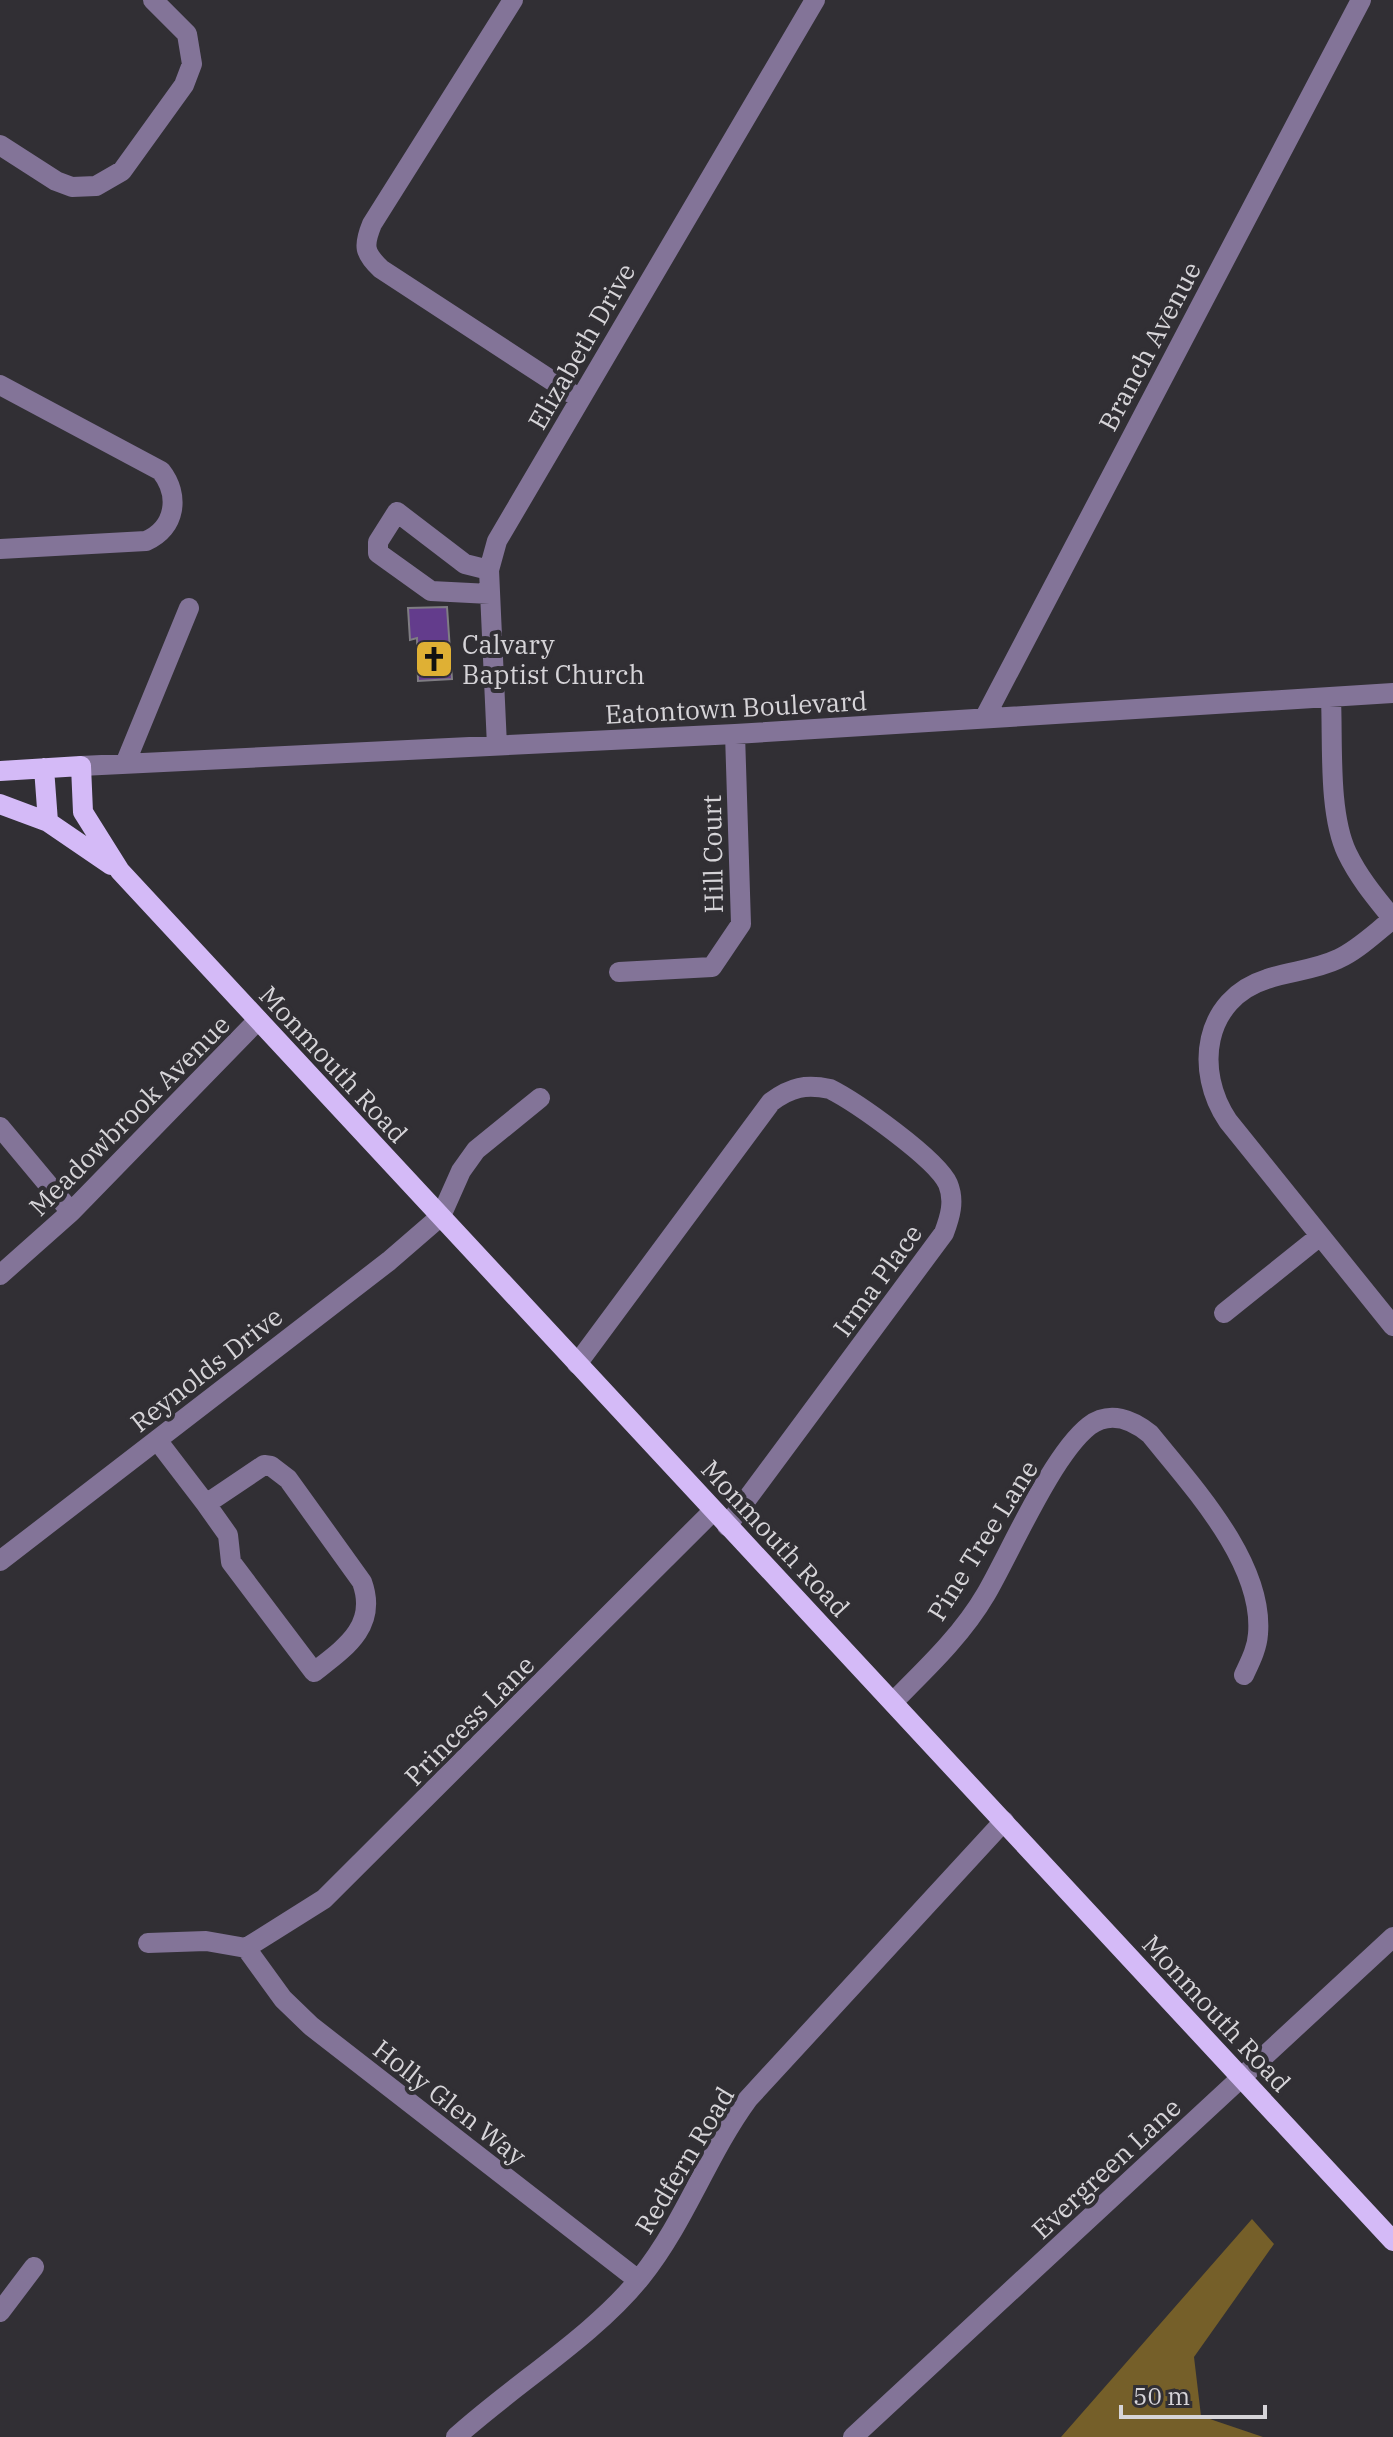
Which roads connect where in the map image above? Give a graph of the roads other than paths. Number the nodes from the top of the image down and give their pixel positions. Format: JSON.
{"nodes":[{"id":1,"x":153,"y":0,"type":"edge"},
{"id":2,"x":513,"y":0,"type":"edge"},
{"id":3,"x":815,"y":0,"type":"edge"},
{"id":4,"x":1361,"y":0,"type":"edge"},
{"id":5,"x":0,"y":145,"type":"edge"},
{"id":6,"x":0,"y":385,"type":"edge"},
{"id":7,"x":580,"y":399,"type":"junction"},
{"id":8,"x":0,"y":549,"type":"edge"},
{"id":9,"x":489,"y":570,"type":"junction"},
{"id":10,"x":490,"y":594,"type":"junction"},
{"id":11,"x":189,"y":608,"type":"dead end"},
{"id":12,"x":1393,"y":693,"type":"edge"},
{"id":13,"x":1331,"y":699,"type":"junction"},
{"id":14,"x":985,"y":717,"type":"junction"},
{"id":15,"x":735,"y":734,"type":"junction"},
{"id":16,"x":497,"y":746,"type":"junction"},
{"id":17,"x":125,"y":764,"type":"junction"},
{"id":18,"x":81,"y":766,"type":"junction"},
{"id":19,"x":44,"y":768,"type":"junction"},
{"id":20,"x":0,"y":771,"type":"edge"},
{"id":21,"x":0,"y":804,"type":"edge"},
{"id":22,"x":48,"y":822,"type":"junction"},
{"id":23,"x":120,"y":871,"type":"junction"},
{"id":24,"x":619,"y":972,"type":"dead end"},
{"id":25,"x":258,"y":1020,"type":"junction"},
{"id":26,"x":540,"y":1098,"type":"dead end"},
{"id":27,"x":0,"y":1127,"type":"edge"},
{"id":28,"x":71,"y":1212,"type":"junction"},
{"id":29,"x":441,"y":1216,"type":"junction"},
{"id":30,"x":1320,"y":1236,"type":"junction"},
{"id":31,"x":0,"y":1275,"type":"edge"},
{"id":32,"x":1224,"y":1313,"type":"dead end"},
{"id":33,"x":1393,"y":1326,"type":"edge"},
{"id":34,"x":577,"y":1364,"type":"junction"},
{"id":35,"x":157,"y":1440,"type":"junction"},
{"id":36,"x":206,"y":1504,"type":"junction"},
{"id":37,"x":720,"y":1518,"type":"junction"},
{"id":38,"x":0,"y":1561,"type":"edge"},
{"id":39,"x":1244,"y":1675,"type":"dead end"},
{"id":40,"x":894,"y":1701,"type":"junction"},
{"id":41,"x":1004,"y":1821,"type":"junction"},
{"id":42,"x":1393,"y":1937,"type":"edge"},
{"id":43,"x":148,"y":1943,"type":"dead end"},
{"id":44,"x":246,"y":1948,"type":"junction"},
{"id":45,"x":1242,"y":2078,"type":"junction"},
{"id":46,"x":1393,"y":2241,"type":"edge"},
{"id":47,"x":34,"y":2267,"type":"dead end"},
{"id":48,"x":638,"y":2280,"type":"junction"},
{"id":49,"x":0,"y":2312,"type":"edge"},
{"id":50,"x":456,"y":2437,"type":"edge"},
{"id":51,"x":853,"y":2437,"type":"edge"}],
"edges":[{"from":1,"to":5,"type":"street"},
{"from":2,"to":7,"type":"street"},
{"from":3,"to":7,"type":"street","name":"Elizabeth Drive"},
{"from":4,"to":14,"type":"street","name":"Branch Avenue"},
{"from":6,"to":8,"type":"street"},
{"from":7,"to":9,"type":"street","name":"Elizabeth Drive"},
{"from":9,"to":10,"type":"street","name":"Elizabeth Drive"},
{"from":9,"to":10,"type":"street"},
{"from":10,"to":16,"type":"street","name":"Elizabeth Drive"},
{"from":11,"to":17,"type":"street"},
{"from":12,"to":13,"type":"street","name":"Eatontown Boulevard"},
{"from":13,"to":14,"type":"street","name":"Eatontown Boulevard"},
{"from":13,"to":30,"type":"street"},
{"from":14,"to":15,"type":"street","name":"Eatontown Boulevard"},
{"from":15,"to":16,"type":"street","name":"Eatontown Boulevard"},
{"from":15,"to":24,"type":"street","name":"Hill Court"},
{"from":16,"to":17,"type":"street","name":"Eatontown Boulevard"},
{"from":17,"to":18,"type":"street","name":"Eatontown Boulevard"},
{"from":18,"to":19,"type":"main road"},
{"from":18,"to":23,"type":"main road","name":"Monmouth Road"},
{"from":19,"to":20,"type":"main road"},
{"from":19,"to":22,"type":"main road"},
{"from":21,"to":22,"type":"main road","name":"Monmouth Road"},
{"from":22,"to":23,"type":"main road","name":"Monmouth Road"},
{"from":23,"to":25,"type":"main road","name":"Monmouth Road"},
{"from":25,"to":28,"type":"street","name":"Meadowbrook Avenue"},
{"from":25,"to":29,"type":"main road","name":"Monmouth Road"},
{"from":26,"to":29,"type":"street"},
{"from":27,"to":28,"type":"street"},
{"from":28,"to":31,"type":"street","name":"Meadowbrook Avenue"},
{"from":29,"to":34,"type":"main road","name":"Monmouth Road"},
{"from":29,"to":35,"type":"street","name":"Reynolds Drive"},
{"from":30,"to":32,"type":"street"},
{"from":30,"to":33,"type":"street"},
{"from":34,"to":37,"type":"main road","name":"Monmouth Road"},
{"from":34,"to":37,"type":"street","name":"Irma Place"},
{"from":35,"to":36,"type":"street"},
{"from":35,"to":38,"type":"street","name":"Reynolds Drive"},
{"from":36,"to":36,"type":"street"},
{"from":37,"to":40,"type":"main road","name":"Monmouth Road"},
{"from":37,"to":44,"type":"street","name":"Princess Lane"},
{"from":39,"to":40,"type":"street","name":"Pine Tree Lane"},
{"from":40,"to":41,"type":"main road","name":"Monmouth Road"},
{"from":41,"to":45,"type":"main road","name":"Monmouth Road"},
{"from":41,"to":48,"type":"street","name":"Redfern Road"},
{"from":42,"to":45,"type":"street","name":"Evergreen Lane"},
{"from":43,"to":44,"type":"street"},
{"from":44,"to":48,"type":"street","name":"Holly Glen Way"},
{"from":45,"to":46,"type":"main road","name":"Monmouth Road"},
{"from":45,"to":51,"type":"street","name":"Evergreen Lane"},
{"from":47,"to":49,"type":"street"},
{"from":48,"to":50,"type":"street","name":"Redfern Road"}]}
